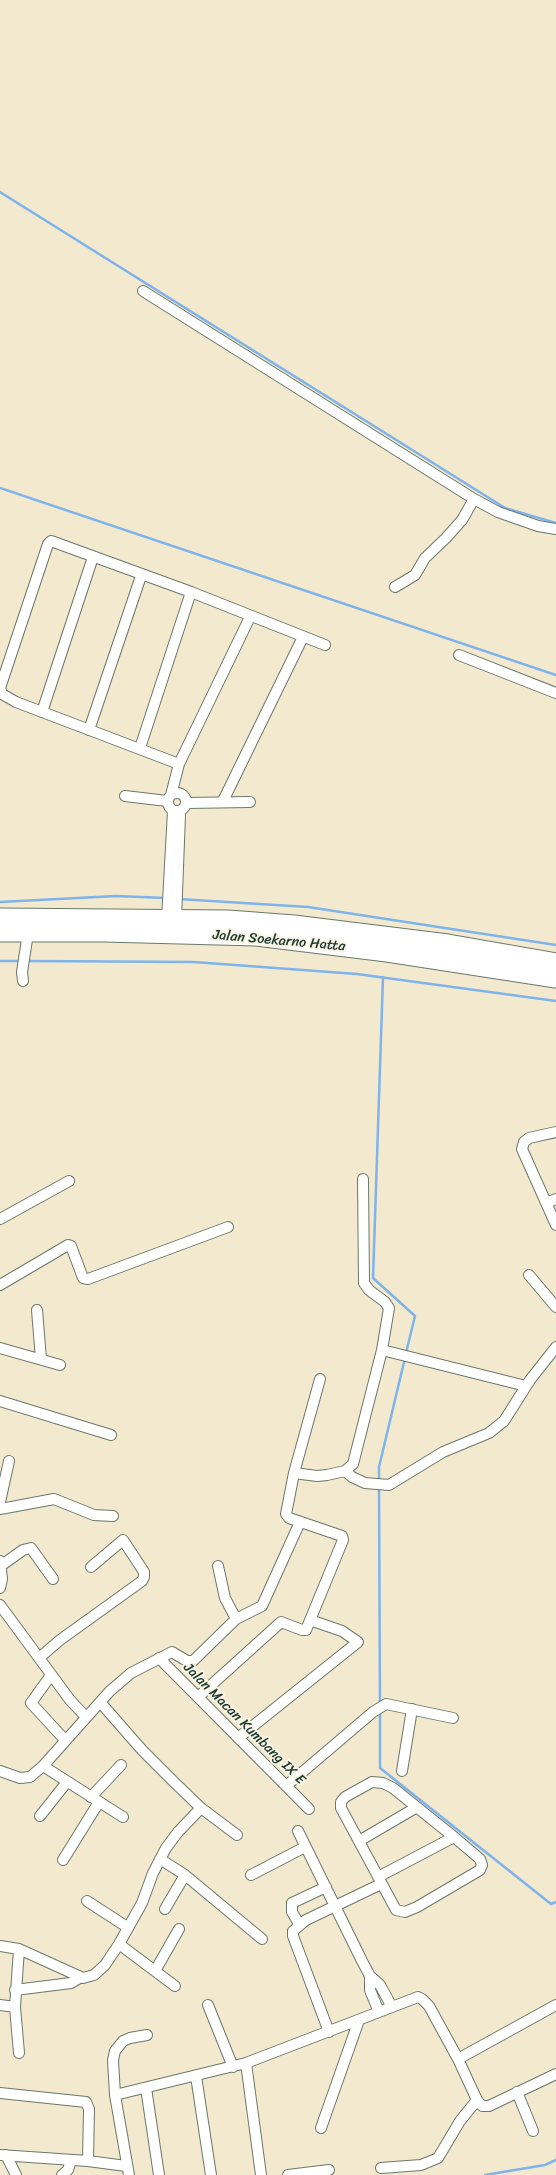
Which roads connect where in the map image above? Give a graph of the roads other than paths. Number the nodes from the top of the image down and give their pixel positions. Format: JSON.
{"nodes":[{"id":1,"x":143,"y":291,"type":"dead end"},
{"id":2,"x":474,"y":498,"type":"junction"},
{"id":3,"x":556,"y":529,"type":"edge"},
{"id":4,"x":93,"y":557,"type":"junction"},
{"id":5,"x":141,"y":576,"type":"junction"},
{"id":6,"x":395,"y":587,"type":"dead end"},
{"id":7,"x":191,"y":592,"type":"junction"},
{"id":8,"x":250,"y":617,"type":"junction"},
{"id":9,"x":303,"y":637,"type":"junction"},
{"id":10,"x":326,"y":645,"type":"dead end"},
{"id":11,"x":459,"y":655,"type":"dead end"},
{"id":12,"x":0,"y":688,"type":"edge"},
{"id":13,"x":556,"y":693,"type":"edge"},
{"id":14,"x":42,"y":712,"type":"junction"},
{"id":15,"x":89,"y":730,"type":"junction"},
{"id":16,"x":140,"y":748,"type":"junction"},
{"id":17,"x":179,"y":764,"type":"junction"},
{"id":18,"x":126,"y":796,"type":"dead end"},
{"id":19,"x":169,"y":798,"type":"junction"},
{"id":20,"x":223,"y":801,"type":"junction"},
{"id":21,"x":250,"y":802,"type":"dead end"},
{"id":22,"x":180,"y":808,"type":"junction"},
{"id":23,"x":171,"y":914,"type":"junction"},
{"id":24,"x":0,"y":918,"type":"edge"},
{"id":25,"x":0,"y":932,"type":"edge"},
{"id":26,"x":28,"y":933,"type":"junction"},
{"id":27,"x":318,"y":936,"type":"junction"},
{"id":28,"x":556,"y":963,"type":"edge"},
{"id":29,"x":556,"y":978,"type":"edge"},
{"id":30,"x":23,"y":980,"type":"dead end"},
{"id":31,"x":556,"y":1132,"type":"edge"},
{"id":32,"x":363,"y":1180,"type":"dead end"},
{"id":33,"x":69,"y":1181,"type":"dead end"},
{"id":34,"x":551,"y":1201,"type":"edge"},
{"id":35,"x":0,"y":1219,"type":"edge"},
{"id":36,"x":556,"y":1225,"type":"edge"},
{"id":37,"x":228,"y":1228,"type":"dead end"},
{"id":38,"x":529,"y":1275,"type":"dead end"},
{"id":39,"x":0,"y":1284,"type":"edge"},
{"id":40,"x":556,"y":1307,"type":"edge"},
{"id":41,"x":37,"y":1310,"type":"dead end"},
{"id":42,"x":556,"y":1347,"type":"edge"},
{"id":43,"x":0,"y":1348,"type":"edge"},
{"id":44,"x":382,"y":1350,"type":"junction"},
{"id":45,"x":41,"y":1359,"type":"junction"},
{"id":46,"x":60,"y":1366,"type":"dead end"},
{"id":47,"x":320,"y":1379,"type":"dead end"},
{"id":48,"x":526,"y":1386,"type":"junction"},
{"id":49,"x":0,"y":1401,"type":"edge"},
{"id":50,"x":111,"y":1436,"type":"dead end"},
{"id":51,"x":9,"y":1460,"type":"dead end"},
{"id":52,"x":345,"y":1471,"type":"junction"},
{"id":53,"x":294,"y":1473,"type":"junction"},
{"id":54,"x":0,"y":1502,"type":"edge"},
{"id":55,"x":0,"y":1509,"type":"edge"},
{"id":56,"x":113,"y":1516,"type":"dead end"},
{"id":57,"x":300,"y":1522,"type":"junction"},
{"id":58,"x":1,"y":1563,"type":"edge"},
{"id":59,"x":91,"y":1566,"type":"dead end"},
{"id":60,"x":218,"y":1566,"type":"dead end"},
{"id":61,"x":53,"y":1579,"type":"dead end"},
{"id":62,"x":0,"y":1588,"type":"edge"},
{"id":63,"x":0,"y":1605,"type":"edge"},
{"id":64,"x":236,"y":1619,"type":"junction"},
{"id":65,"x":310,"y":1620,"type":"junction"},
{"id":66,"x":163,"y":1656,"type":"junction"},
{"id":67,"x":39,"y":1658,"type":"junction"},
{"id":68,"x":51,"y":1675,"type":"junction"},
{"id":69,"x":198,"y":1698,"type":"junction"},
{"id":70,"x":100,"y":1702,"type":"junction"},
{"id":71,"x":412,"y":1709,"type":"junction"},
{"id":72,"x":86,"y":1716,"type":"junction"},
{"id":73,"x":453,"y":1718,"type":"dead end"},
{"id":74,"x":238,"y":1738,"type":"junction"},
{"id":75,"x":65,"y":1740,"type":"junction"},
{"id":76,"x":122,"y":1765,"type":"dead end"},
{"id":77,"x":43,"y":1766,"type":"junction"},
{"id":78,"x":0,"y":1771,"type":"edge"},
{"id":79,"x":402,"y":1771,"type":"dead end"},
{"id":80,"x":67,"y":1782,"type":"junction"},
{"id":81,"x":286,"y":1786,"type":"junction"},
{"id":82,"x":95,"y":1800,"type":"junction"},
{"id":83,"x":417,"y":1807,"type":"junction"},
{"id":84,"x":201,"y":1808,"type":"junction"},
{"id":85,"x":309,"y":1809,"type":"dead end"},
{"id":86,"x":40,"y":1816,"type":"dead end"},
{"id":87,"x":123,"y":1817,"type":"dead end"},
{"id":88,"x":298,"y":1831,"type":"dead end"},
{"id":89,"x":237,"y":1835,"type":"dead end"},
{"id":90,"x":454,"y":1837,"type":"junction"},
{"id":91,"x":359,"y":1841,"type":"junction"},
{"id":92,"x":306,"y":1847,"type":"junction"},
{"id":93,"x":160,"y":1859,"type":"junction"},
{"id":94,"x":63,"y":1860,"type":"dead end"},
{"id":95,"x":185,"y":1875,"type":"junction"},
{"id":96,"x":251,"y":1875,"type":"dead end"},
{"id":97,"x":380,"y":1881,"type":"junction"},
{"id":98,"x":326,"y":1887,"type":"junction"},
{"id":99,"x":87,"y":1900,"type":"dead end"},
{"id":100,"x":336,"y":1908,"type":"junction"},
{"id":101,"x":166,"y":1909,"type":"dead end"},
{"id":102,"x":299,"y":1924,"type":"junction"},
{"id":103,"x":127,"y":1927,"type":"junction"},
{"id":104,"x":180,"y":1929,"type":"dead end"},
{"id":105,"x":262,"y":1939,"type":"dead end"},
{"id":106,"x":119,"y":1944,"type":"junction"},
{"id":107,"x":7,"y":1946,"type":"edge"},
{"id":108,"x":155,"y":1971,"type":"junction"},
{"id":109,"x":370,"y":1976,"type":"junction"},
{"id":110,"x":81,"y":1977,"type":"junction"},
{"id":111,"x":175,"y":1986,"type":"dead end"},
{"id":112,"x":15,"y":1990,"type":"junction"},
{"id":113,"x":0,"y":2005,"type":"edge"},
{"id":114,"x":208,"y":2005,"type":"dead end"},
{"id":115,"x":556,"y":2005,"type":"edge"},
{"id":116,"x":15,"y":2007,"type":"junction"},
{"id":117,"x":392,"y":2007,"type":"junction"},
{"id":118,"x":379,"y":2012,"type":"junction"},
{"id":119,"x":359,"y":2020,"type":"junction"},
{"id":120,"x":329,"y":2032,"type":"junction"},
{"id":121,"x":147,"y":2035,"type":"dead end"},
{"id":122,"x":19,"y":2053,"type":"dead end"},
{"id":123,"x":458,"y":2059,"type":"junction"},
{"id":124,"x":246,"y":2063,"type":"junction"},
{"id":125,"x":233,"y":2066,"type":"junction"},
{"id":126,"x":556,"y":2074,"type":"edge"},
{"id":127,"x":196,"y":2076,"type":"junction"},
{"id":128,"x":146,"y":2088,"type":"junction"},
{"id":129,"x":517,"y":2092,"type":"junction"},
{"id":130,"x":0,"y":2093,"type":"edge"},
{"id":131,"x":115,"y":2095,"type":"junction"},
{"id":132,"x":477,"y":2100,"type":"junction"},
{"id":133,"x":321,"y":2128,"type":"dead end"},
{"id":134,"x":533,"y":2131,"type":"dead end"},
{"id":135,"x":3,"y":2155,"type":"edge"},
{"id":136,"x":72,"y":2160,"type":"junction"},
{"id":137,"x":88,"y":2161,"type":"junction"},
{"id":138,"x":380,"y":2168,"type":"dead end"},
{"id":139,"x":128,"y":2170,"type":"edge"},
{"id":140,"x":329,"y":2170,"type":"dead end"},
{"id":141,"x":16,"y":2175,"type":"edge"},
{"id":142,"x":62,"y":2175,"type":"edge"},
{"id":143,"x":160,"y":2175,"type":"edge"},
{"id":144,"x":211,"y":2175,"type":"edge"},
{"id":145,"x":261,"y":2175,"type":"edge"},
{"id":146,"x":288,"y":2175,"type":"edge"}],
"edges":[{"from":1,"to":2,"type":"street"},
{"from":2,"to":3,"type":"street"},
{"from":2,"to":6,"type":"street"},
{"from":4,"to":5,"type":"street"},
{"from":4,"to":12,"type":"street"},
{"from":4,"to":14,"type":"street"},
{"from":5,"to":7,"type":"street"},
{"from":5,"to":15,"type":"street"},
{"from":7,"to":8,"type":"street"},
{"from":7,"to":16,"type":"street"},
{"from":8,"to":9,"type":"street"},
{"from":8,"to":17,"type":"street"},
{"from":9,"to":10,"type":"street"},
{"from":9,"to":20,"type":"street"},
{"from":11,"to":13,"type":"street"},
{"from":12,"to":14,"type":"street"},
{"from":14,"to":15,"type":"street"},
{"from":15,"to":16,"type":"street"},
{"from":16,"to":17,"type":"street"},
{"from":17,"to":19,"type":"street"},
{"from":18,"to":19,"type":"street"},
{"from":19,"to":22,"type":"street"},
{"from":19,"to":22,"type":"street"},
{"from":20,"to":21,"type":"street"},
{"from":20,"to":22,"type":"street"},
{"from":22,"to":23,"type":"street"},
{"from":23,"to":24,"type":"highway","name":"Jalan Soekarno Hatta"},
{"from":23,"to":27,"type":"highway","name":"Jalan Soekarno Hatta"},
{"from":25,"to":26,"type":"highway","name":"Jalan Soekarno Hatta"},
{"from":26,"to":27,"type":"highway","name":"Jalan Soekarno Hatta"},
{"from":26,"to":30,"type":"street"},
{"from":27,"to":28,"type":"highway","name":"Jalan Soekarno Hatta"},
{"from":27,"to":29,"type":"highway","name":"Jalan Soekarno Hatta"},
{"from":31,"to":34,"type":"street"},
{"from":32,"to":44,"type":"street"},
{"from":33,"to":35,"type":"street"},
{"from":34,"to":36,"type":"street"},
{"from":37,"to":39,"type":"street"},
{"from":38,"to":40,"type":"street"},
{"from":41,"to":45,"type":"street"},
{"from":42,"to":48,"type":"street"},
{"from":43,"to":45,"type":"street"},
{"from":44,"to":48,"type":"street"},
{"from":44,"to":52,"type":"street"},
{"from":45,"to":46,"type":"street"},
{"from":47,"to":53,"type":"street"},
{"from":48,"to":52,"type":"street"},
{"from":49,"to":50,"type":"street"},
{"from":51,"to":54,"type":"street"},
{"from":52,"to":53,"type":"street"},
{"from":53,"to":57,"type":"street"},
{"from":55,"to":56,"type":"street"},
{"from":57,"to":64,"type":"street"},
{"from":57,"to":65,"type":"street"},
{"from":58,"to":61,"type":"street"},
{"from":58,"to":62,"type":"street"},
{"from":59,"to":67,"type":"street"},
{"from":60,"to":64,"type":"street"},
{"from":63,"to":67,"type":"street"},
{"from":64,"to":66,"type":"street"},
{"from":65,"to":69,"type":"street"},
{"from":65,"to":74,"type":"street"},
{"from":66,"to":69,"type":"street","name":"Jalan Macan Kumbang IX E"},
{"from":66,"to":70,"type":"street"},
{"from":67,"to":68,"type":"street"},
{"from":68,"to":72,"type":"street"},
{"from":68,"to":75,"type":"street"},
{"from":69,"to":74,"type":"street","name":"Jalan Macan Kumbang IX E"},
{"from":70,"to":72,"type":"street"},
{"from":70,"to":84,"type":"street"},
{"from":71,"to":73,"type":"street"},
{"from":71,"to":79,"type":"street"},
{"from":71,"to":81,"type":"street"},
{"from":72,"to":75,"type":"street"},
{"from":74,"to":81,"type":"street","name":"Jalan Macan Kumbang IX E"},
{"from":75,"to":77,"type":"street"},
{"from":76,"to":82,"type":"street"},
{"from":77,"to":78,"type":"street"},
{"from":77,"to":80,"type":"street"},
{"from":80,"to":82,"type":"street"},
{"from":80,"to":86,"type":"street"},
{"from":81,"to":85,"type":"street","name":"Jalan Macan Kumbang IX E"},
{"from":82,"to":87,"type":"street"},
{"from":82,"to":94,"type":"street"},
{"from":83,"to":90,"type":"street"},
{"from":83,"to":91,"type":"street"},
{"from":83,"to":91,"type":"street"},
{"from":84,"to":89,"type":"street"},
{"from":84,"to":93,"type":"street"},
{"from":88,"to":92,"type":"street"},
{"from":90,"to":97,"type":"street"},
{"from":90,"to":97,"type":"street"},
{"from":91,"to":97,"type":"street"},
{"from":92,"to":96,"type":"street"},
{"from":92,"to":98,"type":"street"},
{"from":93,"to":95,"type":"street"},
{"from":93,"to":103,"type":"street"},
{"from":95,"to":101,"type":"street"},
{"from":95,"to":105,"type":"street"},
{"from":97,"to":100,"type":"street"},
{"from":98,"to":100,"type":"street"},
{"from":98,"to":102,"type":"street"},
{"from":99,"to":103,"type":"street"},
{"from":100,"to":102,"type":"street"},
{"from":100,"to":109,"type":"street"},
{"from":102,"to":120,"type":"street"},
{"from":103,"to":106,"type":"street"},
{"from":104,"to":108,"type":"street"},
{"from":106,"to":108,"type":"street"},
{"from":106,"to":110,"type":"street"},
{"from":107,"to":110,"type":"street"},
{"from":107,"to":112,"type":"street"},
{"from":108,"to":111,"type":"street"},
{"from":109,"to":117,"type":"street"},
{"from":109,"to":118,"type":"street"},
{"from":110,"to":112,"type":"street"},
{"from":112,"to":116,"type":"street"},
{"from":113,"to":116,"type":"street"},
{"from":114,"to":125,"type":"street"},
{"from":115,"to":123,"type":"street"},
{"from":116,"to":122,"type":"street"},
{"from":117,"to":118,"type":"street"},
{"from":117,"to":123,"type":"street"},
{"from":118,"to":119,"type":"street"},
{"from":119,"to":120,"type":"street"},
{"from":119,"to":133,"type":"street"},
{"from":120,"to":124,"type":"street"},
{"from":121,"to":131,"type":"street"},
{"from":123,"to":132,"type":"street"},
{"from":124,"to":125,"type":"street"},
{"from":124,"to":145,"type":"street"},
{"from":125,"to":127,"type":"street"},
{"from":126,"to":129,"type":"street"},
{"from":127,"to":128,"type":"street"},
{"from":127,"to":144,"type":"street"},
{"from":128,"to":131,"type":"street"},
{"from":128,"to":143,"type":"street"},
{"from":129,"to":132,"type":"street"},
{"from":129,"to":134,"type":"street"},
{"from":130,"to":137,"type":"street"},
{"from":131,"to":139,"type":"street"},
{"from":132,"to":138,"type":"street"},
{"from":135,"to":136,"type":"street"},
{"from":135,"to":141,"type":"street"},
{"from":136,"to":137,"type":"street"},
{"from":136,"to":142,"type":"street"},
{"from":137,"to":139,"type":"street"},
{"from":140,"to":146,"type":"street"}]}
